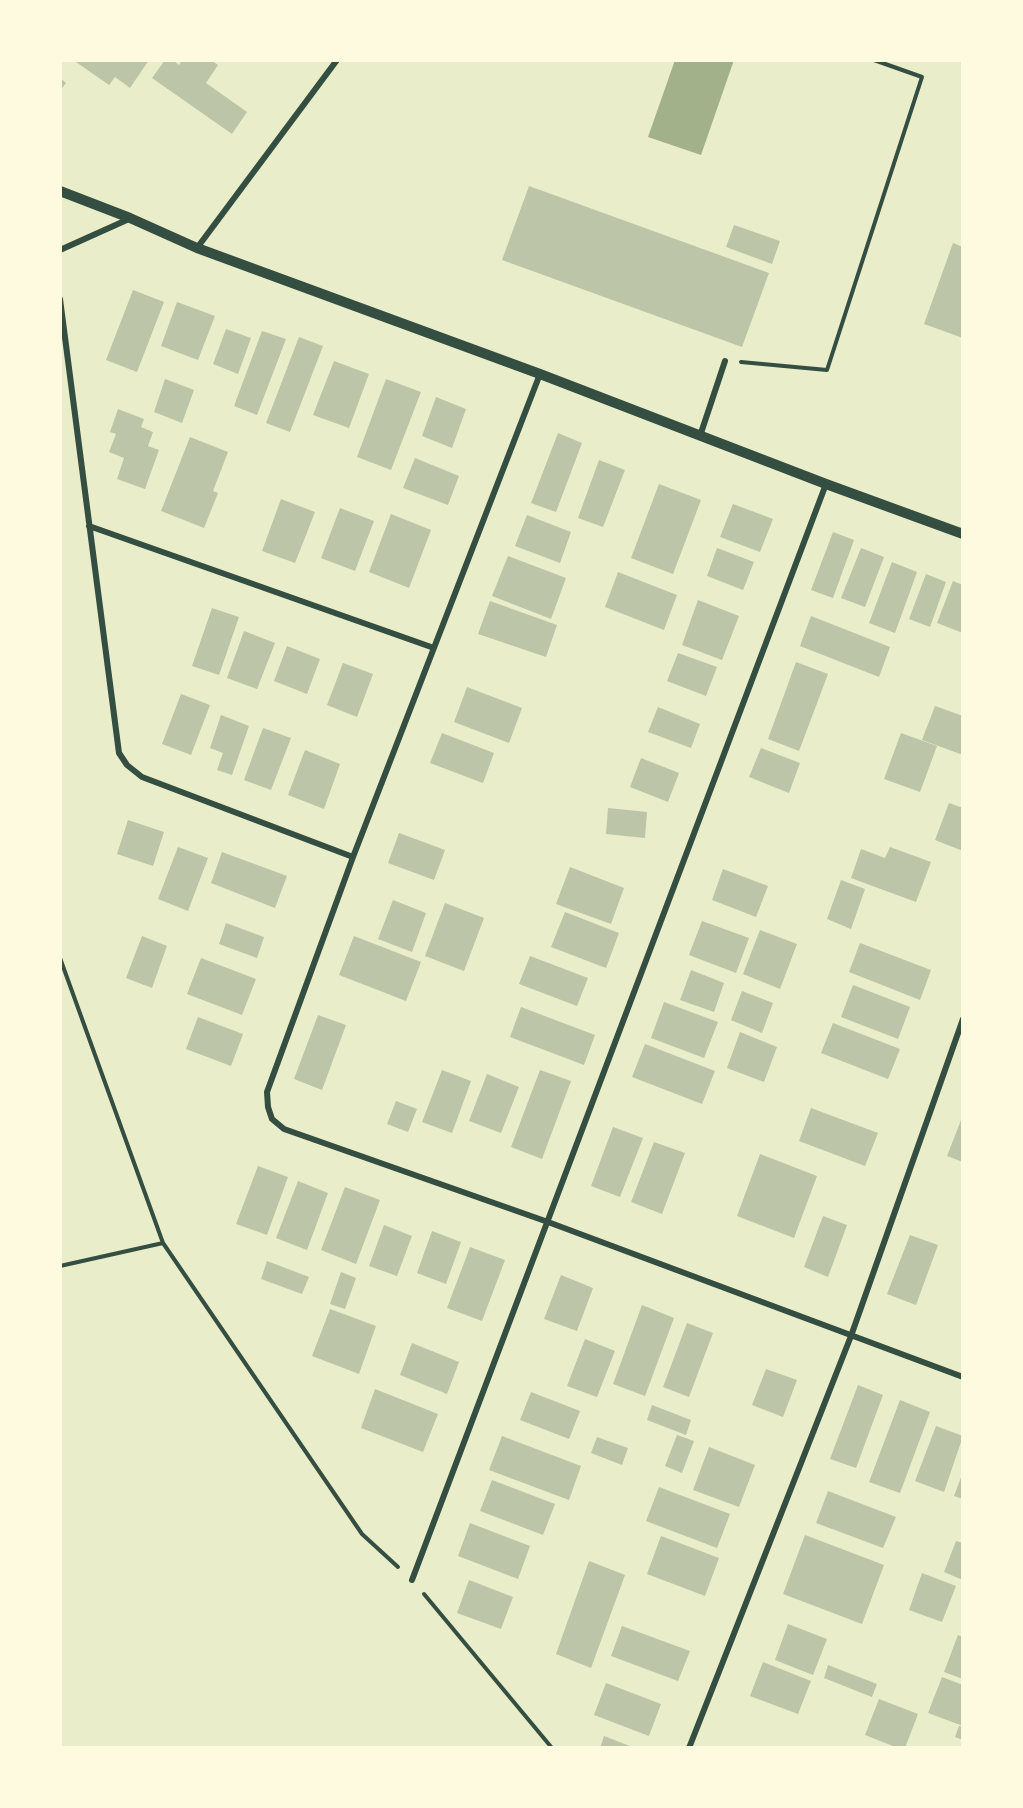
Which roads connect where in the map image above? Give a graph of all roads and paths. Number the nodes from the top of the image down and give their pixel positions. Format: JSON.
{"nodes":[{"id":1,"x":337,"y":60,"type":"edge"},
{"id":2,"x":874,"y":60,"type":"edge"},
{"id":3,"x":60,"y":191,"type":"edge"},
{"id":4,"x":130,"y":218,"type":"junction"},
{"id":5,"x":197,"y":248,"type":"junction"},
{"id":6,"x":60,"y":250,"type":"edge"},
{"id":7,"x":60,"y":299,"type":"edge"},
{"id":8,"x":725,"y":361,"type":"joint"},
{"id":9,"x":540,"y":374,"type":"junction"},
{"id":10,"x":700,"y":436,"type":"junction"},
{"id":11,"x":826,"y":484,"type":"junction"},
{"id":12,"x":89,"y":526,"type":"junction"},
{"id":13,"x":963,"y":534,"type":"edge"},
{"id":14,"x":434,"y":648,"type":"junction"},
{"id":15,"x":353,"y":857,"type":"junction"},
{"id":16,"x":60,"y":958,"type":"edge"},
{"id":17,"x":963,"y":1018,"type":"edge"},
{"id":18,"x":548,"y":1222,"type":"junction"},
{"id":19,"x":163,"y":1243,"type":"junction"},
{"id":20,"x":60,"y":1266,"type":"edge"},
{"id":21,"x":851,"y":1336,"type":"junction"},
{"id":22,"x":963,"y":1377,"type":"edge"},
{"id":23,"x":412,"y":1580,"type":"junction"},
{"id":24,"x":552,"y":1748,"type":"edge"},
{"id":25,"x":689,"y":1748,"type":"edge"}],
"edges":[{"from":1,"to":5,"type":"street"},
{"from":2,"to":8,"type":"path"},
{"from":3,"to":4,"type":"street"},
{"from":4,"to":5,"type":"street"},
{"from":4,"to":6,"type":"street"},
{"from":5,"to":9,"type":"street"},
{"from":7,"to":12,"type":"street"},
{"from":8,"to":10,"type":"street"},
{"from":9,"to":10,"type":"street"},
{"from":9,"to":14,"type":"street"},
{"from":10,"to":11,"type":"street"},
{"from":11,"to":13,"type":"street"},
{"from":11,"to":18,"type":"street"},
{"from":12,"to":14,"type":"street"},
{"from":12,"to":15,"type":"street"},
{"from":14,"to":15,"type":"street"},
{"from":15,"to":18,"type":"street"},
{"from":16,"to":19,"type":"path"},
{"from":17,"to":21,"type":"street"},
{"from":18,"to":21,"type":"street"},
{"from":18,"to":23,"type":"street"},
{"from":19,"to":20,"type":"path"},
{"from":19,"to":23,"type":"path"},
{"from":21,"to":22,"type":"street"},
{"from":21,"to":25,"type":"street"},
{"from":23,"to":24,"type":"path"}]}
